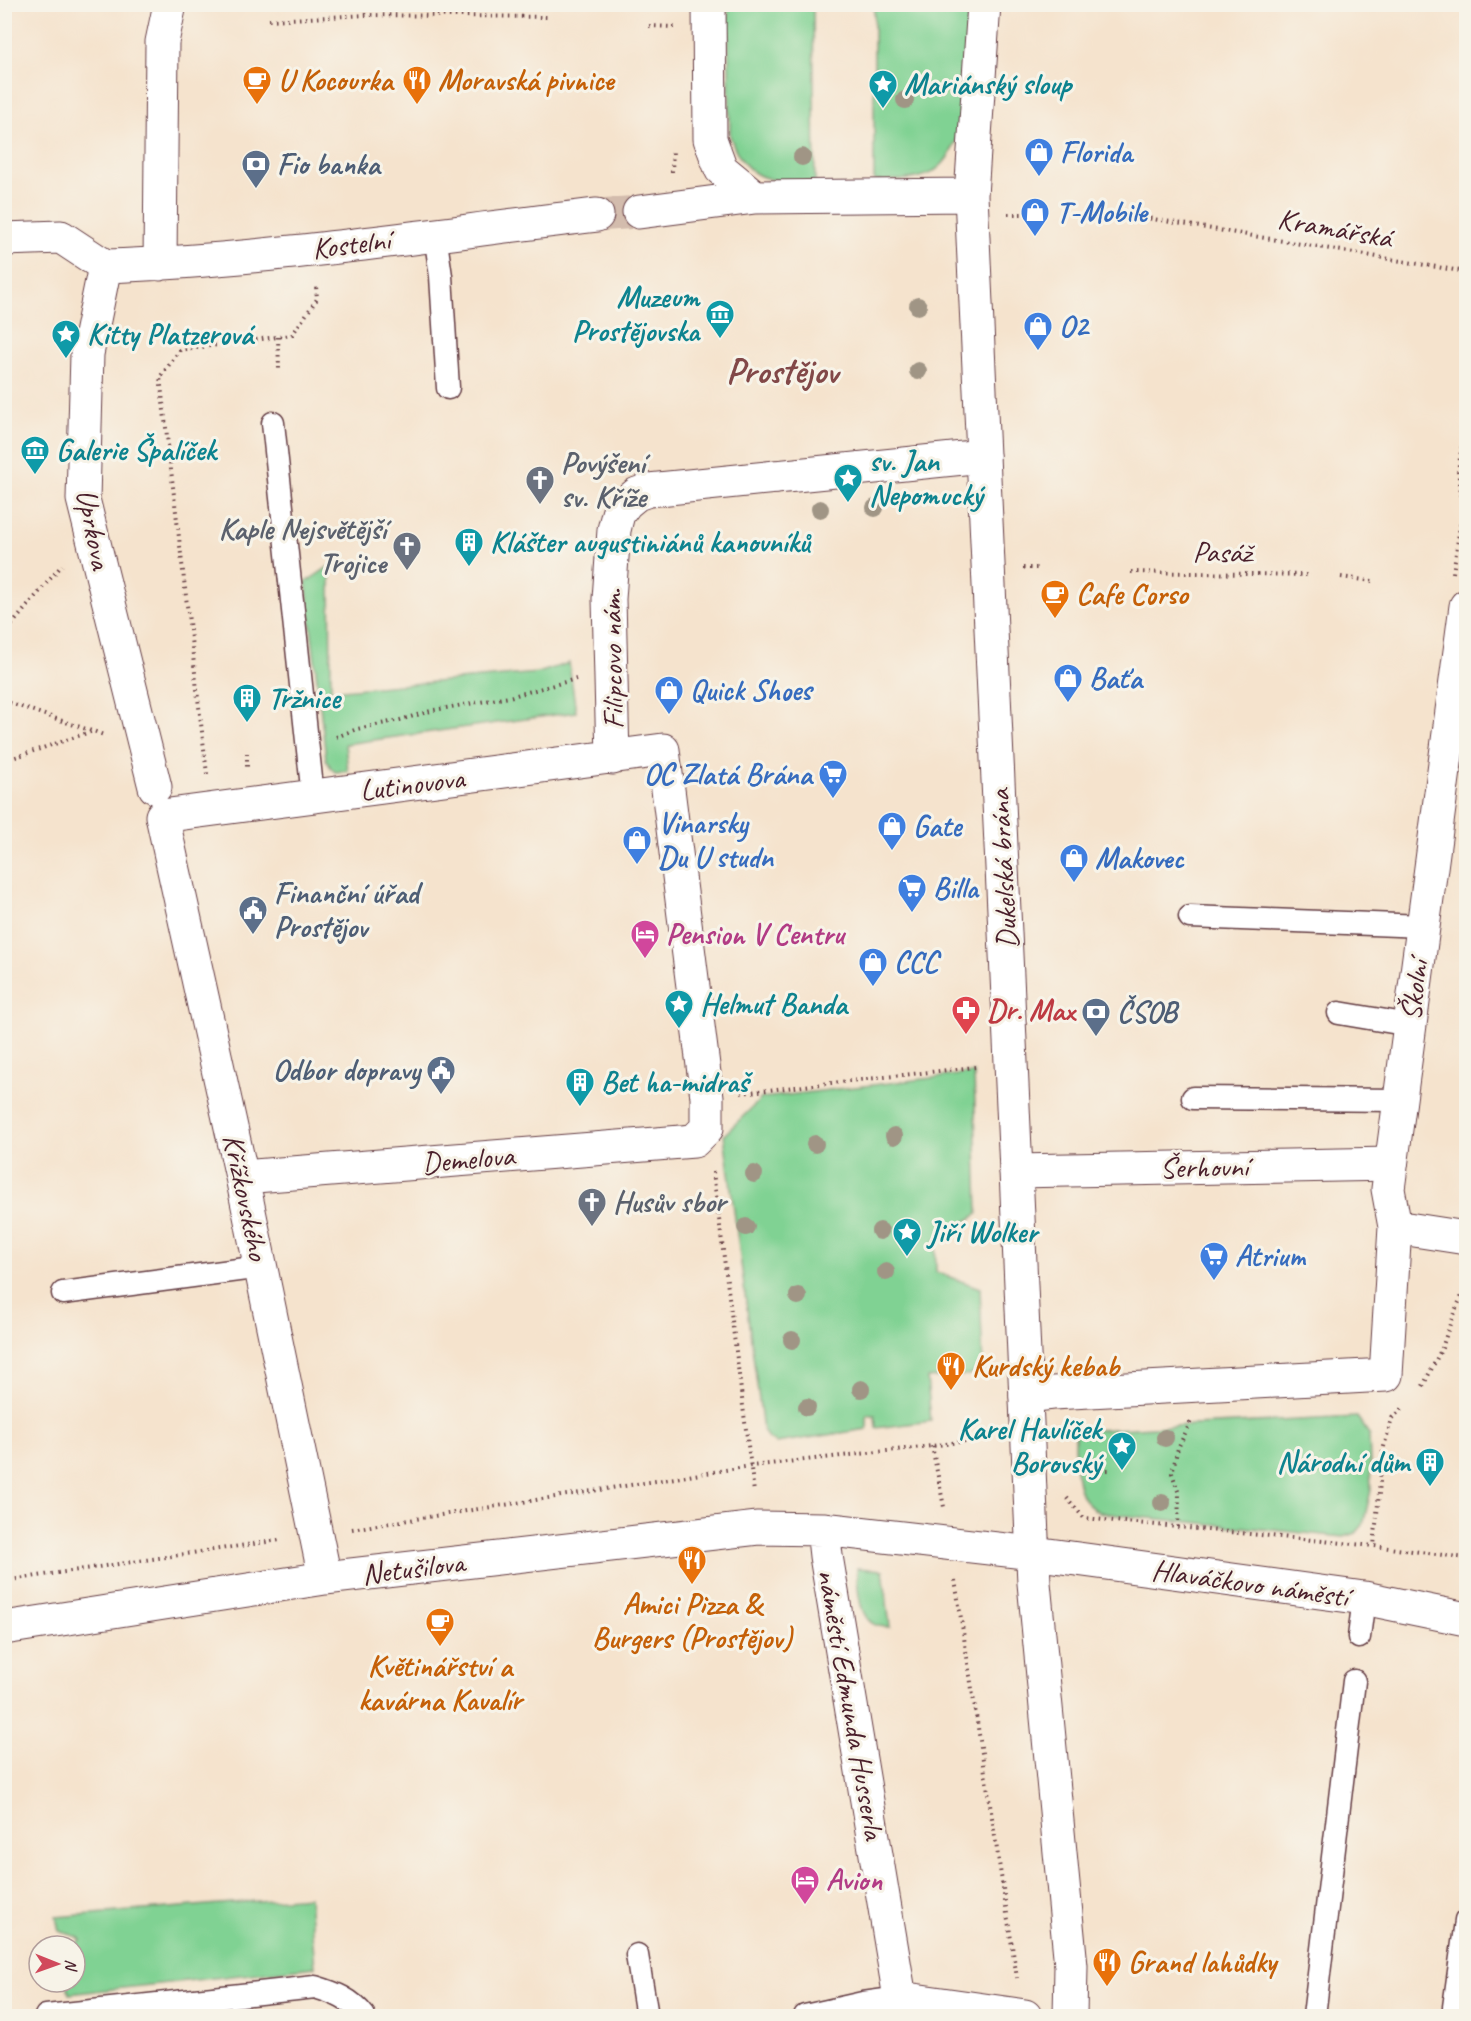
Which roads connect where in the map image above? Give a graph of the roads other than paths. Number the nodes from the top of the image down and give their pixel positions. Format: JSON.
{"nodes":[{"id":1,"x":170,"y":4,"type":"edge"},
{"id":2,"x":709,"y":4,"type":"edge"},
{"id":3,"x":984,"y":4,"type":"edge"},
{"id":4,"x":971,"y":195,"type":"junction"},
{"id":5,"x":755,"y":197,"type":"junction"},
{"id":6,"x":639,"y":212,"type":"tunnel mouth"},
{"id":7,"x":597,"y":215,"type":"tunnel mouth"},
{"id":8,"x":435,"y":234,"type":"junction"},
{"id":9,"x":4,"y":239,"type":"edge"},
{"id":10,"x":160,"y":264,"type":"junction"},
{"id":11,"x":105,"y":266,"type":"junction"},
{"id":12,"x":447,"y":388,"type":"dead end"},
{"id":13,"x":273,"y":423,"type":"dead end"},
{"id":14,"x":983,"y":456,"type":"junction"},
{"id":15,"x":1467,"y":606,"type":"edge"},
{"id":16,"x":614,"y":758,"type":"junction"},
{"id":17,"x":313,"y":797,"type":"junction"},
{"id":18,"x":158,"y":802,"type":"junction"},
{"id":19,"x":1191,"y":917,"type":"dead end"},
{"id":20,"x":1423,"y":926,"type":"junction"},
{"id":21,"x":1339,"y":1013,"type":"dead end"},
{"id":22,"x":1410,"y":1025,"type":"junction"},
{"id":23,"x":1193,"y":1098,"type":"dead end"},
{"id":24,"x":1399,"y":1100,"type":"junction"},
{"id":25,"x":703,"y":1122,"type":"joint"},
{"id":26,"x":1391,"y":1164,"type":"junction"},
{"id":27,"x":1016,"y":1171,"type":"junction"},
{"id":28,"x":242,"y":1177,"type":"junction"},
{"id":29,"x":1395,"y":1227,"type":"junction"},
{"id":30,"x":1467,"y":1238,"type":"edge"},
{"id":31,"x":261,"y":1267,"type":"junction"},
{"id":32,"x":63,"y":1293,"type":"dead end"},
{"id":33,"x":1026,"y":1396,"type":"junction"},
{"id":34,"x":823,"y":1529,"type":"junction"},
{"id":35,"x":1033,"y":1552,"type":"junction"},
{"id":36,"x":325,"y":1578,"type":"junction"},
{"id":37,"x":1364,"y":1598,"type":"junction"},
{"id":38,"x":1467,"y":1619,"type":"edge"},
{"id":39,"x":4,"y":1628,"type":"edge"},
{"id":40,"x":1359,"y":1637,"type":"dead end"},
{"id":41,"x":1354,"y":1681,"type":"dead end"},
{"id":42,"x":1467,"y":1921,"type":"edge"},
{"id":43,"x":637,"y":1955,"type":"dead end"},
{"id":44,"x":900,"y":1998,"type":"junction"},
{"id":45,"x":1454,"y":2007,"type":"dead end"},
{"id":46,"x":46,"y":2016,"type":"edge"},
{"id":47,"x":364,"y":2016,"type":"edge"},
{"id":48,"x":647,"y":2016,"type":"edge"},
{"id":49,"x":806,"y":2016,"type":"edge"},
{"id":50,"x":1024,"y":2016,"type":"edge"},
{"id":51,"x":1070,"y":2016,"type":"edge"},
{"id":52,"x":1314,"y":2016,"type":"edge"}],
"edges":[{"from":1,"to":10,"type":"street"},
{"from":2,"to":5,"type":"street"},
{"from":3,"to":4,"type":"street","name":"Dukelská brána"},
{"from":4,"to":5,"type":"street"},
{"from":4,"to":14,"type":"street","name":"Dukelská brána"},
{"from":5,"to":6,"type":"street"},
{"from":7,"to":8,"type":"street","name":"Kostelní"},
{"from":8,"to":10,"type":"street","name":"Kostelní"},
{"from":8,"to":12,"type":"lane"},
{"from":9,"to":11,"type":"street"},
{"from":10,"to":11,"type":"street","name":"Kostelní"},
{"from":11,"to":18,"type":"street","name":"Uprkova"},
{"from":13,"to":17,"type":"lane"},
{"from":14,"to":16,"type":"street","name":"Filipcovo nám."},
{"from":14,"to":27,"type":"street","name":"Dukelská brána"},
{"from":15,"to":20,"type":"street","name":"Školní"},
{"from":16,"to":17,"type":"street","name":"Lutinovova"},
{"from":16,"to":25,"type":"street","name":"Lutinovova"},
{"from":17,"to":18,"type":"street","name":"Lutinovova"},
{"from":18,"to":28,"type":"street","name":"Křížkovského"},
{"from":19,"to":20,"type":"lane"},
{"from":20,"to":22,"type":"street","name":"Školní"},
{"from":21,"to":22,"type":"lane"},
{"from":22,"to":24,"type":"street","name":"Školní"},
{"from":23,"to":24,"type":"lane"},
{"from":24,"to":26,"type":"street","name":"Školní"},
{"from":25,"to":28,"type":"street","name":"Demelova"},
{"from":26,"to":27,"type":"street","name":"Šerhovní"},
{"from":26,"to":29,"type":"street","name":"Školní"},
{"from":27,"to":33,"type":"street"},
{"from":28,"to":31,"type":"street","name":"Křížkovského"},
{"from":29,"to":30,"type":"street"},
{"from":29,"to":33,"type":"street","name":"Školní"},
{"from":31,"to":32,"type":"lane"},
{"from":31,"to":36,"type":"street","name":"Křížkovského"},
{"from":33,"to":35,"type":"street"},
{"from":34,"to":35,"type":"street","name":"náměstí Edmunda Husserla"},
{"from":34,"to":36,"type":"street","name":"Netušilova"},
{"from":34,"to":44,"type":"street","name":"náměstí Edmunda Husserla"},
{"from":35,"to":37,"type":"street","name":"Hlaváčkovo náměstí"},
{"from":35,"to":51,"type":"street"},
{"from":36,"to":39,"type":"street","name":"Netušilova"},
{"from":37,"to":38,"type":"street","name":"Hlaváčkovo náměstí"},
{"from":37,"to":40,"type":"lane"},
{"from":41,"to":52,"type":"lane"},
{"from":42,"to":45,"type":"lane"},
{"from":43,"to":48,"type":"lane"},
{"from":44,"to":49,"type":"lane"},
{"from":44,"to":50,"type":"street"},
{"from":46,"to":47,"type":"lane"}]}
